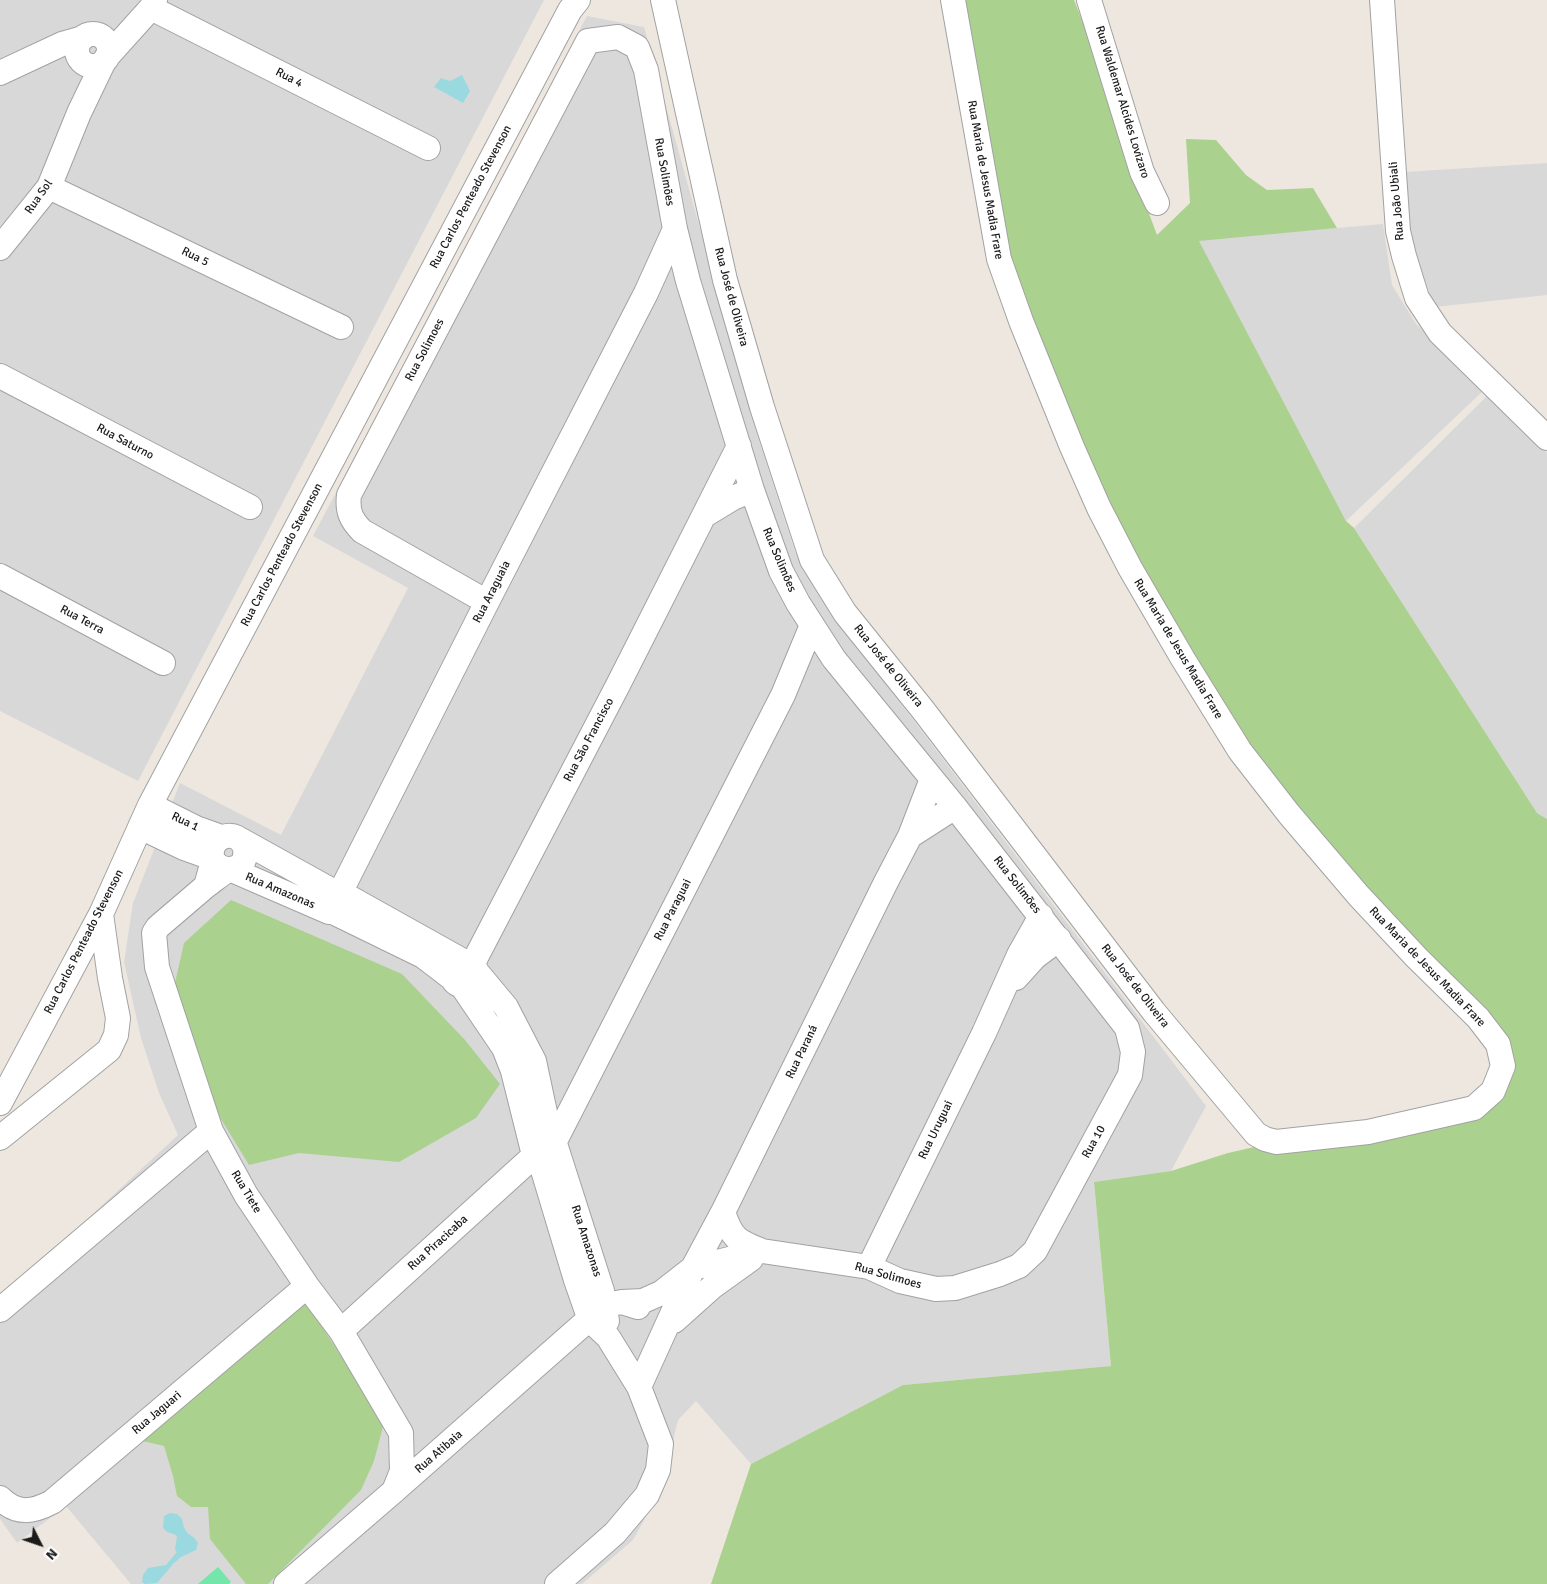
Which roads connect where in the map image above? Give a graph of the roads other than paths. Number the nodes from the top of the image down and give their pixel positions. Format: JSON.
{"nodes":[{"id":1,"x":663,"y":0,"type":"edge"},
{"id":2,"x":952,"y":0,"type":"edge"},
{"id":3,"x":1089,"y":0,"type":"edge"},
{"id":4,"x":1382,"y":0,"type":"edge"},
{"id":5,"x":573,"y":3,"type":"edge"},
{"id":6,"x":153,"y":4,"type":"edge"},
{"id":7,"x":588,"y":41,"type":"joint"},
{"id":8,"x":93,"y":52,"type":"junction"},
{"id":9,"x":0,"y":73,"type":"edge"},
{"id":10,"x":428,"y":148,"type":"dead end"},
{"id":11,"x":49,"y":187,"type":"junction"},
{"id":12,"x":1157,"y":203,"type":"dead end"},
{"id":13,"x":675,"y":228,"type":"junction"},
{"id":14,"x":0,"y":248,"type":"edge"},
{"id":15,"x":688,"y":281,"type":"junction"},
{"id":16,"x":646,"y":293,"type":"junction"},
{"id":17,"x":341,"y":327,"type":"dead end"},
{"id":18,"x":0,"y":376,"type":"edge"},
{"id":19,"x":1547,"y":438,"type":"edge"},
{"id":20,"x":739,"y":446,"type":"junction"},
{"id":21,"x":752,"y":490,"type":"junction"},
{"id":22,"x":250,"y":507,"type":"dead end"},
{"id":23,"x":705,"y":515,"type":"junction"},
{"id":24,"x":0,"y":576,"type":"edge"},
{"id":25,"x":487,"y":602,"type":"junction"},
{"id":26,"x":812,"y":625,"type":"junction"},
{"id":27,"x":834,"y":659,"type":"junction"},
{"id":28,"x":163,"y":663,"type":"dead end"},
{"id":29,"x":791,"y":678,"type":"junction"},
{"id":30,"x":932,"y":779,"type":"junction"},
{"id":31,"x":150,"y":805,"type":"junction"},
{"id":32,"x":955,"y":807,"type":"junction"},
{"id":33,"x":140,"y":827,"type":"junction"},
{"id":34,"x":910,"y":836,"type":"junction"},
{"id":35,"x":224,"y":856,"type":"junction"},
{"id":36,"x":337,"y":900,"type":"junction"},
{"id":37,"x":101,"y":914,"type":"junction"},
{"id":38,"x":1041,"y":916,"type":"junction"},
{"id":39,"x":1059,"y":939,"type":"junction"},
{"id":40,"x":466,"y":972,"type":"junction"},
{"id":41,"x":1003,"y":992,"type":"junction"},
{"id":42,"x":1127,"y":1028,"type":"joint"},
{"id":43,"x":0,"y":1103,"type":"edge"},
{"id":44,"x":211,"y":1131,"type":"junction"},
{"id":45,"x":1368,"y":1132,"type":"joint"},
{"id":46,"x":0,"y":1138,"type":"edge"},
{"id":47,"x":544,"y":1147,"type":"junction"},
{"id":48,"x":723,"y":1212,"type":"junction"},
{"id":49,"x":762,"y":1251,"type":"junction"},
{"id":50,"x":1035,"y":1251,"type":"joint"},
{"id":51,"x":869,"y":1267,"type":"junction"},
{"id":52,"x":693,"y":1268,"type":"junction"},
{"id":53,"x":307,"y":1286,"type":"junction"},
{"id":54,"x":606,"y":1309,"type":"junction"},
{"id":55,"x":0,"y":1310,"type":"edge"},
{"id":56,"x":666,"y":1328,"type":"junction"},
{"id":57,"x":341,"y":1331,"type":"junction"},
{"id":58,"x":639,"y":1387,"type":"junction"},
{"id":59,"x":394,"y":1491,"type":"junction"},
{"id":60,"x":0,"y":1498,"type":"edge"},
{"id":61,"x":286,"y":1584,"type":"edge"},
{"id":62,"x":557,"y":1584,"type":"edge"}],
"edges":[{"from":1,"to":45,"type":"street","name":"Rua José de Oliveira"},
{"from":2,"to":45,"type":"street","name":"Rua Maria de Jesus Madia Frare"},
{"from":3,"to":12,"type":"street","name":"Rua Waldemar Alcides Lovizaro"},
{"from":4,"to":19,"type":"street","name":"Rua João Ubiali"},
{"from":5,"to":31,"type":"street","name":"Rua Carlos Penteado Stevenson"},
{"from":6,"to":8,"type":"street","name":"Rua Sol"},
{"from":6,"to":10,"type":"street","name":"Rua 4"},
{"from":7,"to":13,"type":"street","name":"Rua Solimões"},
{"from":7,"to":25,"type":"street","name":"Rua Solimoes"},
{"from":8,"to":9,"type":"street"},
{"from":8,"to":11,"type":"street","name":"Rua Sol"},
{"from":11,"to":14,"type":"street","name":"Rua Sol"},
{"from":11,"to":17,"type":"street","name":"Rua 5"},
{"from":13,"to":15,"type":"street","name":"Rua Solimões"},
{"from":13,"to":16,"type":"street","name":"Rua Araguaia"},
{"from":15,"to":16,"type":"street"},
{"from":15,"to":20,"type":"street","name":"Rua Solimões"},
{"from":16,"to":25,"type":"street","name":"Rua Araguaia"},
{"from":18,"to":22,"type":"street","name":"Rua Saturno"},
{"from":20,"to":21,"type":"street","name":"Rua Solimões"},
{"from":20,"to":23,"type":"street","name":"Rua São Francisco"},
{"from":21,"to":23,"type":"street"},
{"from":21,"to":26,"type":"street","name":"Rua Solimões"},
{"from":23,"to":40,"type":"street","name":"Rua São Francisco"},
{"from":24,"to":28,"type":"street","name":"Rua Terra"},
{"from":25,"to":36,"type":"street","name":"Rua Araguaia"},
{"from":26,"to":27,"type":"street","name":"Rua Solimões"},
{"from":26,"to":29,"type":"street","name":"Rua Paraguai"},
{"from":27,"to":29,"type":"street"},
{"from":27,"to":30,"type":"street","name":"Rua Solimões"},
{"from":29,"to":47,"type":"street","name":"Rua Paraguai"},
{"from":30,"to":32,"type":"street","name":"Rua Solimões"},
{"from":30,"to":34,"type":"street","name":"Rua Paraná"},
{"from":31,"to":33,"type":"street","name":"Rua Carlos Penteado Stevenson"},
{"from":31,"to":35,"type":"street","name":"Rua 1"},
{"from":32,"to":34,"type":"street","name":"Rua Paraná"},
{"from":32,"to":38,"type":"street","name":"Rua Solimões"},
{"from":33,"to":35,"type":"street","name":"Rua 1"},
{"from":33,"to":37,"type":"street","name":"Rua Carlos Penteado Stevenson"},
{"from":34,"to":48,"type":"street","name":"Rua Paraná"},
{"from":35,"to":36,"type":"street","name":"Rua Amazonas"},
{"from":35,"to":44,"type":"street","name":"Rua Tiete"},
{"from":36,"to":40,"type":"street","name":"Rua Amazonas"},
{"from":37,"to":43,"type":"street","name":"Rua Carlos Penteado Stevenson"},
{"from":37,"to":46,"type":"street"},
{"from":38,"to":39,"type":"street","name":"Rua Solimões"},
{"from":38,"to":41,"type":"street","name":"Rua Uruguai"},
{"from":39,"to":41,"type":"street","name":"Rua Uruguai"},
{"from":39,"to":42,"type":"street","name":"Rua Solimões"},
{"from":40,"to":47,"type":"street","name":"Rua Amazonas"},
{"from":41,"to":51,"type":"street","name":"Rua Uruguai"},
{"from":42,"to":50,"type":"street","name":"Rua 10"},
{"from":44,"to":53,"type":"street","name":"Rua Tiete"},
{"from":44,"to":55,"type":"street"},
{"from":47,"to":54,"type":"street","name":"Rua Amazonas"},
{"from":47,"to":57,"type":"street","name":"Rua Piracicaba"},
{"from":48,"to":49,"type":"street"},
{"from":48,"to":52,"type":"street","name":"Rua Paraná"},
{"from":49,"to":51,"type":"street","name":"Rua Solimoes"},
{"from":49,"to":52,"type":"street","name":"Rua Solimoes"},
{"from":49,"to":56,"type":"street"},
{"from":50,"to":51,"type":"street","name":"Rua Solimoes"},
{"from":52,"to":54,"type":"street","name":"Rua Paraná"},
{"from":52,"to":56,"type":"street","name":"Rua Paraná"},
{"from":53,"to":57,"type":"street","name":"Rua Tiete"},
{"from":53,"to":60,"type":"street","name":"Rua Jaguari"},
{"from":54,"to":56,"type":"street"},
{"from":54,"to":58,"type":"street","name":"Rua Amazonas"},
{"from":54,"to":59,"type":"street","name":"Rua Atibaia"},
{"from":56,"to":58,"type":"street","name":"Rua Paraná"},
{"from":57,"to":59,"type":"street","name":"Rua Tiete"},
{"from":58,"to":62,"type":"street","name":"Rua Amazonas"},
{"from":59,"to":61,"type":"street","name":"Rua Atibaia"}]}
